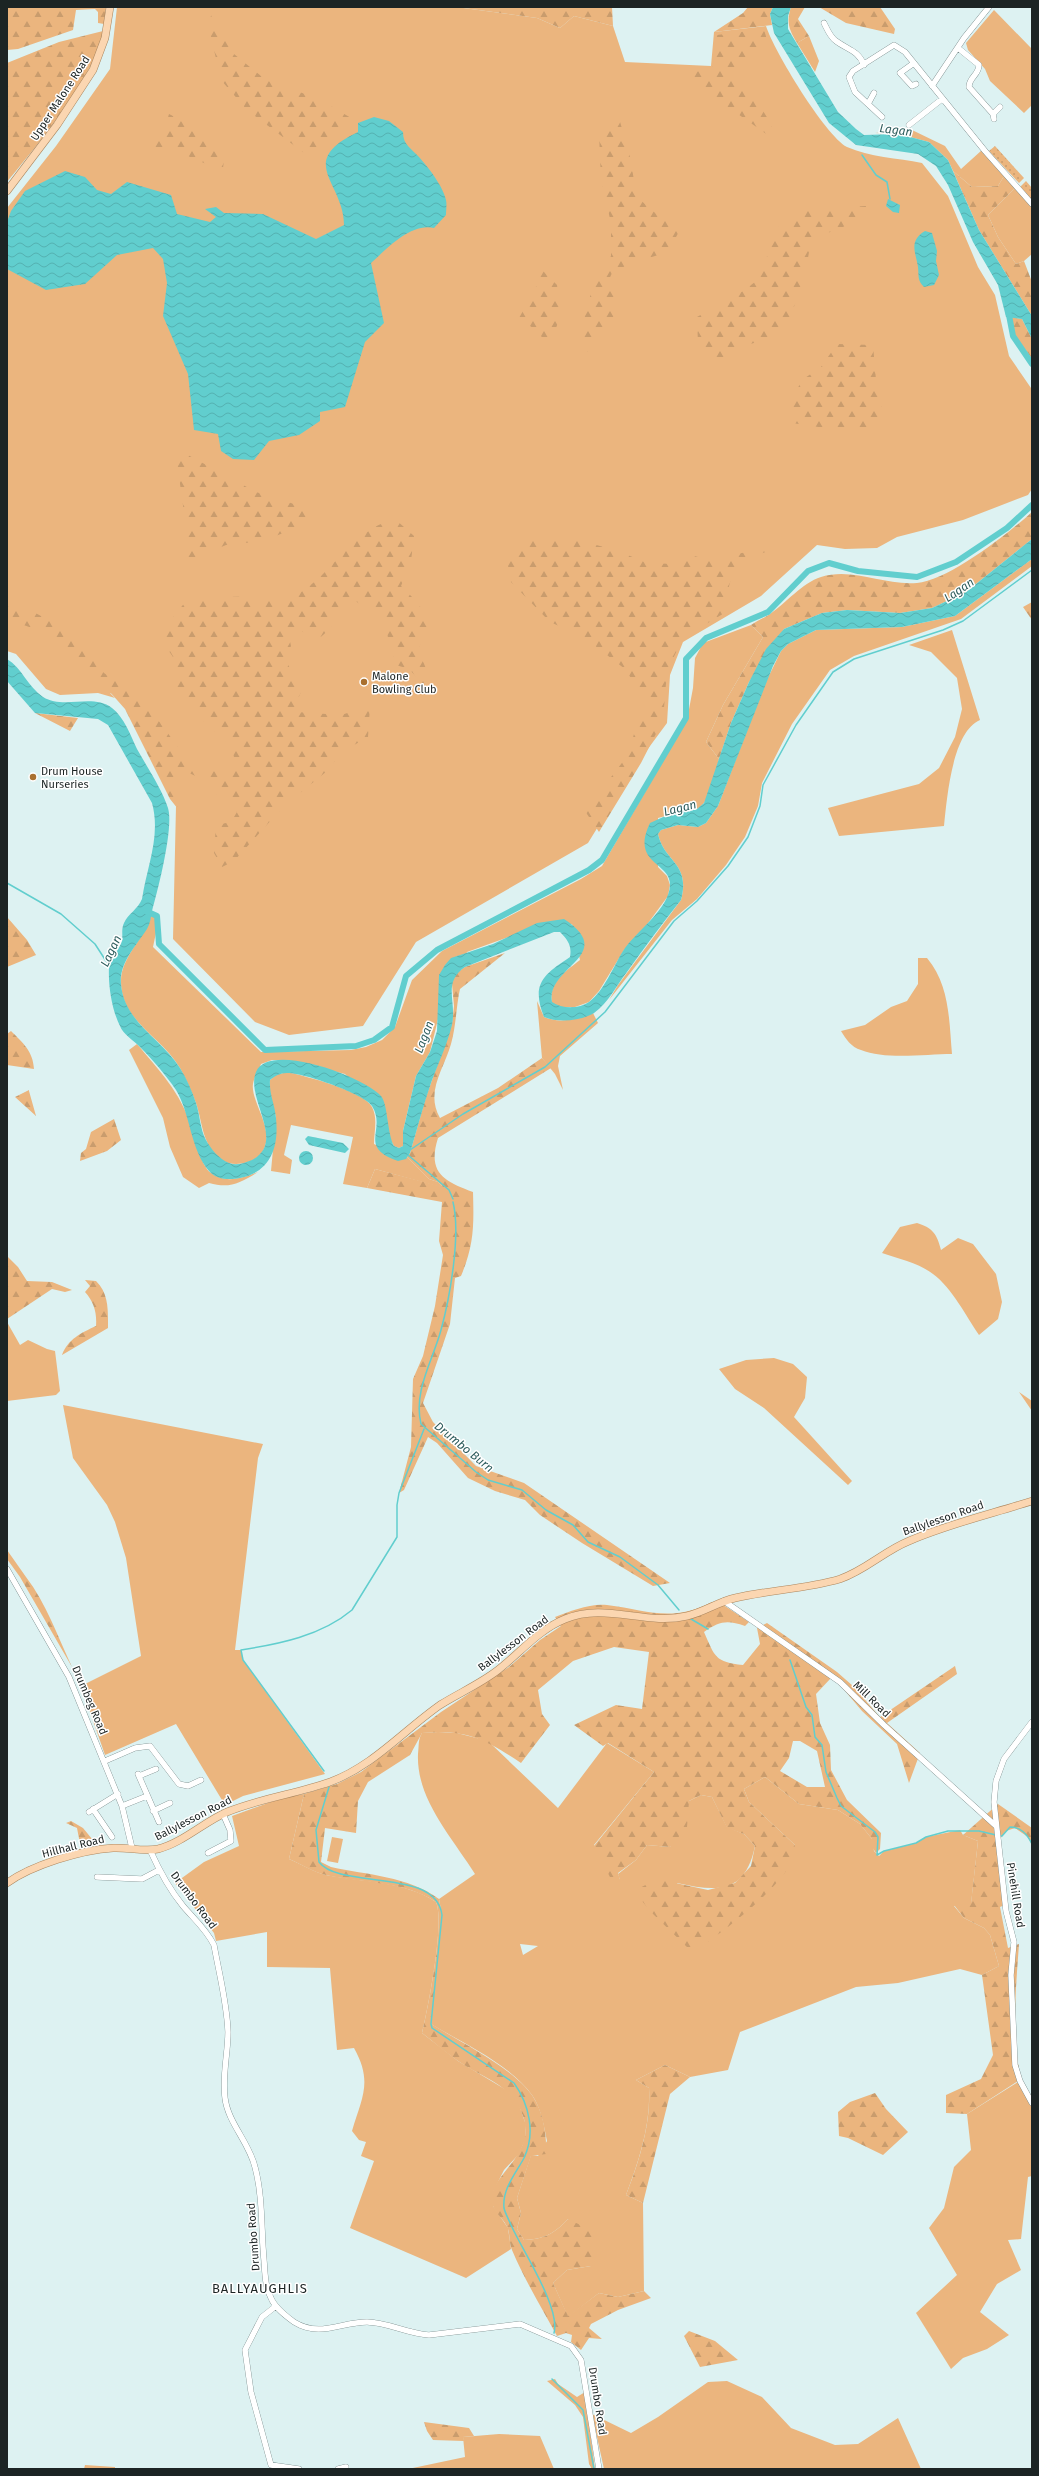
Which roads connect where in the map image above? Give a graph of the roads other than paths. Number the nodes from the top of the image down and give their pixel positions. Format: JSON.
{"nodes":[{"id":1,"x":110,"y":7,"type":"edge"},
{"id":2,"x":989,"y":7,"type":"edge"},
{"id":3,"x":824,"y":23,"type":"dead end"},
{"id":4,"x":958,"y":48,"type":"junction"},
{"id":5,"x":914,"y":63,"type":"junction"},
{"id":6,"x":864,"y":65,"type":"junction"},
{"id":7,"x":916,"y":84,"type":"dead end"},
{"id":8,"x":932,"y":86,"type":"junction"},
{"id":9,"x":874,"y":93,"type":"dead end"},
{"id":10,"x":944,"y":101,"type":"junction"},
{"id":11,"x":868,"y":104,"type":"junction"},
{"id":12,"x":1000,"y":107,"type":"dead end"},
{"id":13,"x":882,"y":117,"type":"dead end"},
{"id":14,"x":909,"y":125,"type":"dead end"},
{"id":15,"x":7,"y":191,"type":"edge"},
{"id":16,"x":1032,"y":204,"type":"edge"},
{"id":17,"x":1032,"y":1501,"type":"edge"},
{"id":18,"x":7,"y":1569,"type":"edge"},
{"id":19,"x":724,"y":1601,"type":"junction"},
{"id":20,"x":1032,"y":1722,"type":"edge"},
{"id":21,"x":104,"y":1761,"type":"junction"},
{"id":22,"x":156,"y":1769,"type":"dead end"},
{"id":23,"x":201,"y":1780,"type":"dead end"},
{"id":24,"x":118,"y":1794,"type":"junction"},
{"id":25,"x":147,"y":1796,"type":"junction"},
{"id":26,"x":170,"y":1803,"type":"dead end"},
{"id":27,"x":122,"y":1806,"type":"junction"},
{"id":28,"x":153,"y":1811,"type":"junction"},
{"id":29,"x":223,"y":1814,"type":"junction"},
{"id":30,"x":159,"y":1822,"type":"dead end"},
{"id":31,"x":996,"y":1829,"type":"junction"},
{"id":32,"x":112,"y":1837,"type":"dead end"},
{"id":33,"x":132,"y":1848,"type":"junction"},
{"id":34,"x":150,"y":1850,"type":"junction"},
{"id":35,"x":208,"y":1853,"type":"dead end"},
{"id":36,"x":159,"y":1870,"type":"junction"},
{"id":37,"x":97,"y":1877,"type":"dead end"},
{"id":38,"x":7,"y":1884,"type":"edge"},
{"id":39,"x":1032,"y":2103,"type":"edge"},
{"id":40,"x":276,"y":2306,"type":"junction"},
{"id":41,"x":346,"y":2467,"type":"dead end"},
{"id":42,"x":299,"y":2469,"type":"edge"},
{"id":43,"x":338,"y":2469,"type":"edge"},
{"id":44,"x":599,"y":2469,"type":"edge"}],
"edges":[{"from":1,"to":15,"type":"main road","name":"Upper Malone Road"},
{"from":2,"to":4,"type":"street"},
{"from":3,"to":6,"type":"street"},
{"from":4,"to":8,"type":"street"},
{"from":4,"to":12,"type":"street"},
{"from":5,"to":6,"type":"street"},
{"from":5,"to":7,"type":"street"},
{"from":5,"to":8,"type":"street"},
{"from":6,"to":11,"type":"street"},
{"from":8,"to":10,"type":"street"},
{"from":9,"to":11,"type":"street"},
{"from":10,"to":14,"type":"street"},
{"from":10,"to":16,"type":"street"},
{"from":11,"to":13,"type":"street"},
{"from":17,"to":19,"type":"main road","name":"Ballylesson Road"},
{"from":18,"to":21,"type":"street","name":"Drumbeg Road"},
{"from":19,"to":29,"type":"main road","name":"Ballylesson Road"},
{"from":19,"to":31,"type":"street","name":"Mill Road"},
{"from":20,"to":31,"type":"street","name":"Pinehill Road"},
{"from":21,"to":23,"type":"street"},
{"from":21,"to":24,"type":"street","name":"Drumbeg Road"},
{"from":22,"to":25,"type":"street"},
{"from":24,"to":27,"type":"street","name":"Drumbeg Road"},
{"from":24,"to":32,"type":"street"},
{"from":25,"to":27,"type":"street"},
{"from":25,"to":28,"type":"street"},
{"from":26,"to":28,"type":"street"},
{"from":27,"to":33,"type":"street","name":"Drumbeg Road"},
{"from":28,"to":30,"type":"street"},
{"from":29,"to":34,"type":"main road","name":"Ballylesson Road"},
{"from":29,"to":35,"type":"street"},
{"from":31,"to":39,"type":"street","name":"Pinehill Road"},
{"from":33,"to":34,"type":"main road","name":"Hillhall Road"},
{"from":33,"to":38,"type":"main road","name":"Hillhall Road"},
{"from":34,"to":36,"type":"street","name":"Drumbo Road"},
{"from":36,"to":37,"type":"street"},
{"from":36,"to":40,"type":"street","name":"Drumbo Road"},
{"from":40,"to":42,"type":"street"},
{"from":40,"to":44,"type":"street","name":"Drumbo Road"},
{"from":41,"to":43,"type":"street"}]}
